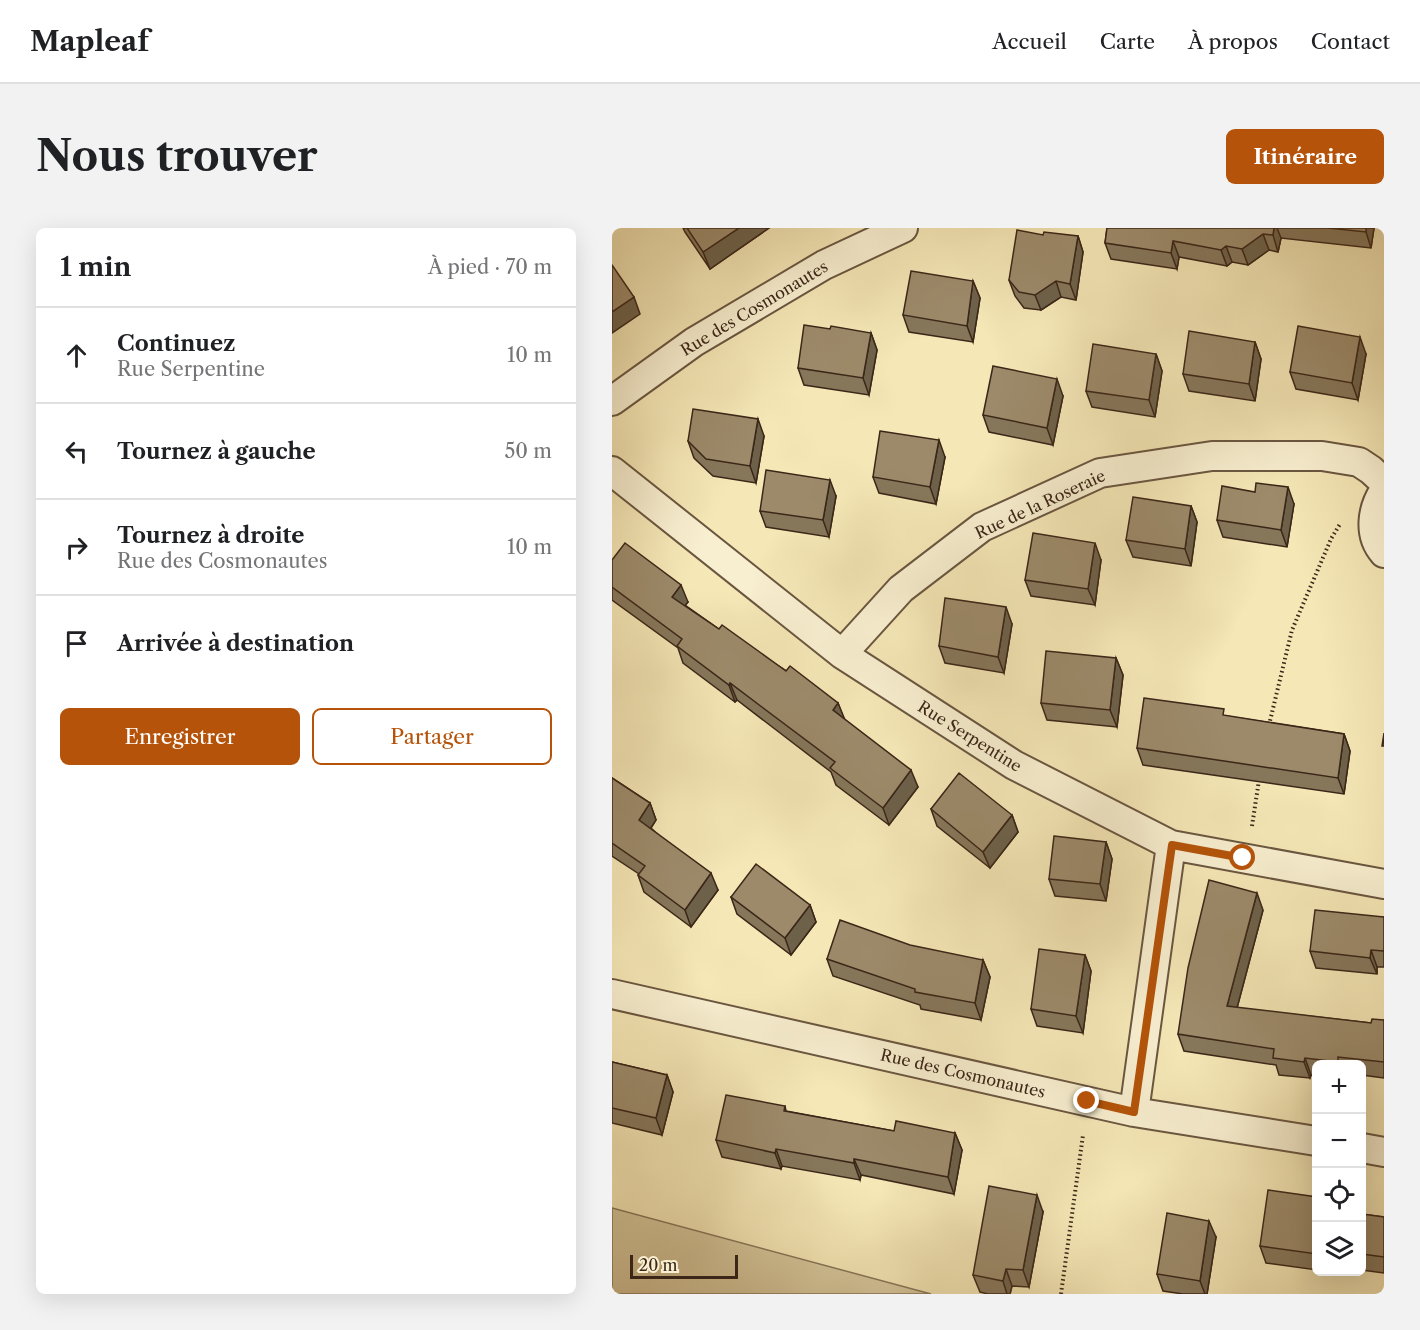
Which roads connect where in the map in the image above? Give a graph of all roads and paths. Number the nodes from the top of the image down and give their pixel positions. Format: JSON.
{"nodes":[{"id":1,"x":903,"y":228,"type":"edge"},
{"id":2,"x":612,"y":401,"type":"edge"},
{"id":3,"x":612,"y":471,"type":"edge"},
{"id":4,"x":1384,"y":482,"type":"edge"},
{"id":5,"x":1384,"y":491,"type":"edge"},
{"id":6,"x":1342,"y":519,"type":"dead end"},
{"id":7,"x":1384,"y":553,"type":"edge"},
{"id":8,"x":842,"y":654,"type":"junction"},
{"id":9,"x":1268,"y":728,"type":"edge"},
{"id":10,"x":1260,"y":772,"type":"edge"},
{"id":11,"x":1172,"y":845,"type":"junction"},
{"id":12,"x":1243,"y":858,"type":"junction"},
{"id":13,"x":1384,"y":884,"type":"edge"},
{"id":14,"x":612,"y":994,"type":"edge"},
{"id":15,"x":1087,"y":1101,"type":"junction"},
{"id":16,"x":1134,"y":1112,"type":"junction"},
{"id":17,"x":1312,"y":1140,"type":"edge"},
{"id":18,"x":1366,"y":1149,"type":"edge"},
{"id":19,"x":1384,"y":1152,"type":"edge"},
{"id":20,"x":1061,"y":1294,"type":"edge"}],
"edges":[{"from":1,"to":2,"type":"street","name":"Rue des Cosmonautes"},
{"from":3,"to":8,"type":"street","name":"Rue Serpentine"},
{"from":4,"to":8,"type":"street","name":"Rue de la Roseraie"},
{"from":5,"to":7,"type":"street"},
{"from":6,"to":9,"type":"path"},
{"from":8,"to":11,"type":"street","name":"Rue Serpentine"},
{"from":10,"to":12,"type":"path"},
{"from":11,"to":12,"type":"street","name":"Rue Serpentine"},
{"from":11,"to":16,"type":"street"},
{"from":12,"to":13,"type":"street","name":"Rue Serpentine"},
{"from":14,"to":15,"type":"street","name":"Rue des Cosmonautes"},
{"from":15,"to":16,"type":"street","name":"Rue des Cosmonautes"},
{"from":15,"to":20,"type":"path"},
{"from":16,"to":17,"type":"street","name":"Rue des Cosmonautes"},
{"from":18,"to":19,"type":"street"}]}
